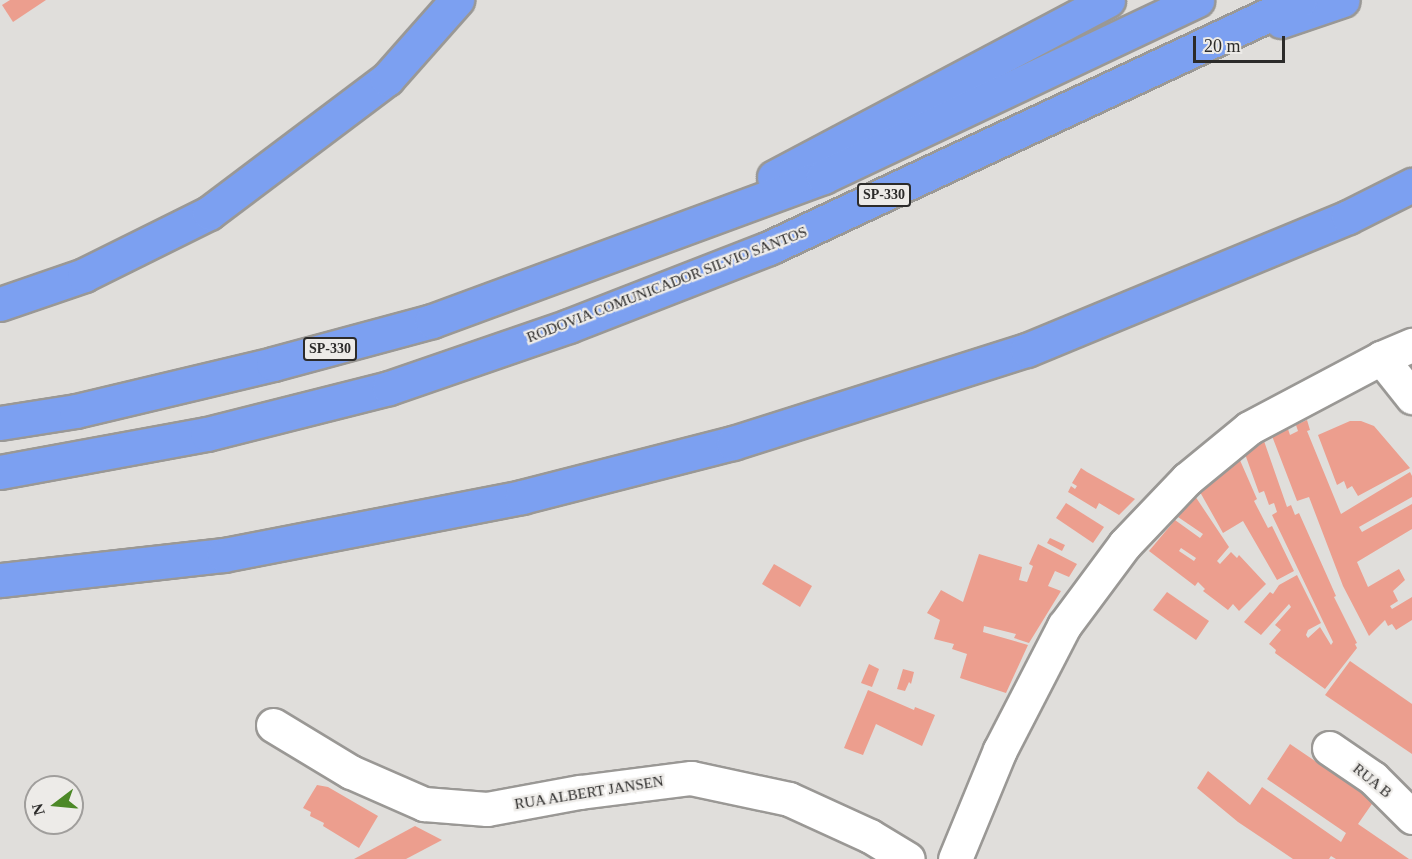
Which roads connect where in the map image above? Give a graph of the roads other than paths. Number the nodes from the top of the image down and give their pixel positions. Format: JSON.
{"nodes":[{"id":1,"x":457,"y":0,"type":"edge"},
{"id":2,"x":1108,"y":0,"type":"edge"},
{"id":3,"x":1197,"y":0,"type":"edge"},
{"id":4,"x":1300,"y":0,"type":"edge"},
{"id":5,"x":1343,"y":0,"type":"edge"},
{"id":6,"x":1194,"y":50,"type":"junction"},
{"id":7,"x":1412,"y":185,"type":"edge"},
{"id":8,"x":1412,"y":197,"type":"edge"},
{"id":9,"x":1348,"y":217,"type":"junction"},
{"id":10,"x":650,"y":242,"type":"junction"},
{"id":11,"x":0,"y":304,"type":"edge"},
{"id":12,"x":1412,"y":345,"type":"edge"},
{"id":13,"x":1381,"y":358,"type":"junction"},
{"id":14,"x":1412,"y":397,"type":"edge"},
{"id":15,"x":0,"y":423,"type":"edge"},
{"id":16,"x":0,"y":472,"type":"edge"},
{"id":17,"x":0,"y":580,"type":"edge"},
{"id":18,"x":273,"y":725,"type":"dead end"},
{"id":19,"x":1329,"y":748,"type":"dead end"},
{"id":20,"x":1412,"y":817,"type":"edge"},
{"id":21,"x":908,"y":859,"type":"edge"},
{"id":22,"x":955,"y":859,"type":"edge"}],
"edges":[{"from":1,"to":11,"type":"highway"},
{"from":2,"to":10,"type":"highway"},
{"from":3,"to":10,"type":"highway","number":"SP-330"},
{"from":4,"to":6,"type":"highway","name":"RODOVIA COMUNICADOR SILVIO SANTOS","number":"SP-330"},
{"from":5,"to":6,"type":"highway"},
{"from":6,"to":16,"type":"highway","name":"RODOVIA COMUNICADOR SILVIO SANTOS","number":"SP-330"},
{"from":7,"to":9,"type":"highway"},
{"from":8,"to":9,"type":"highway"},
{"from":9,"to":17,"type":"highway"},
{"from":10,"to":15,"type":"highway","number":"SP-330"},
{"from":12,"to":13,"type":"street"},
{"from":13,"to":14,"type":"street"},
{"from":13,"to":22,"type":"street"},
{"from":18,"to":21,"type":"street","name":"RUA ALBERT JANSEN"},
{"from":19,"to":20,"type":"street","name":"RUA B"}]}
